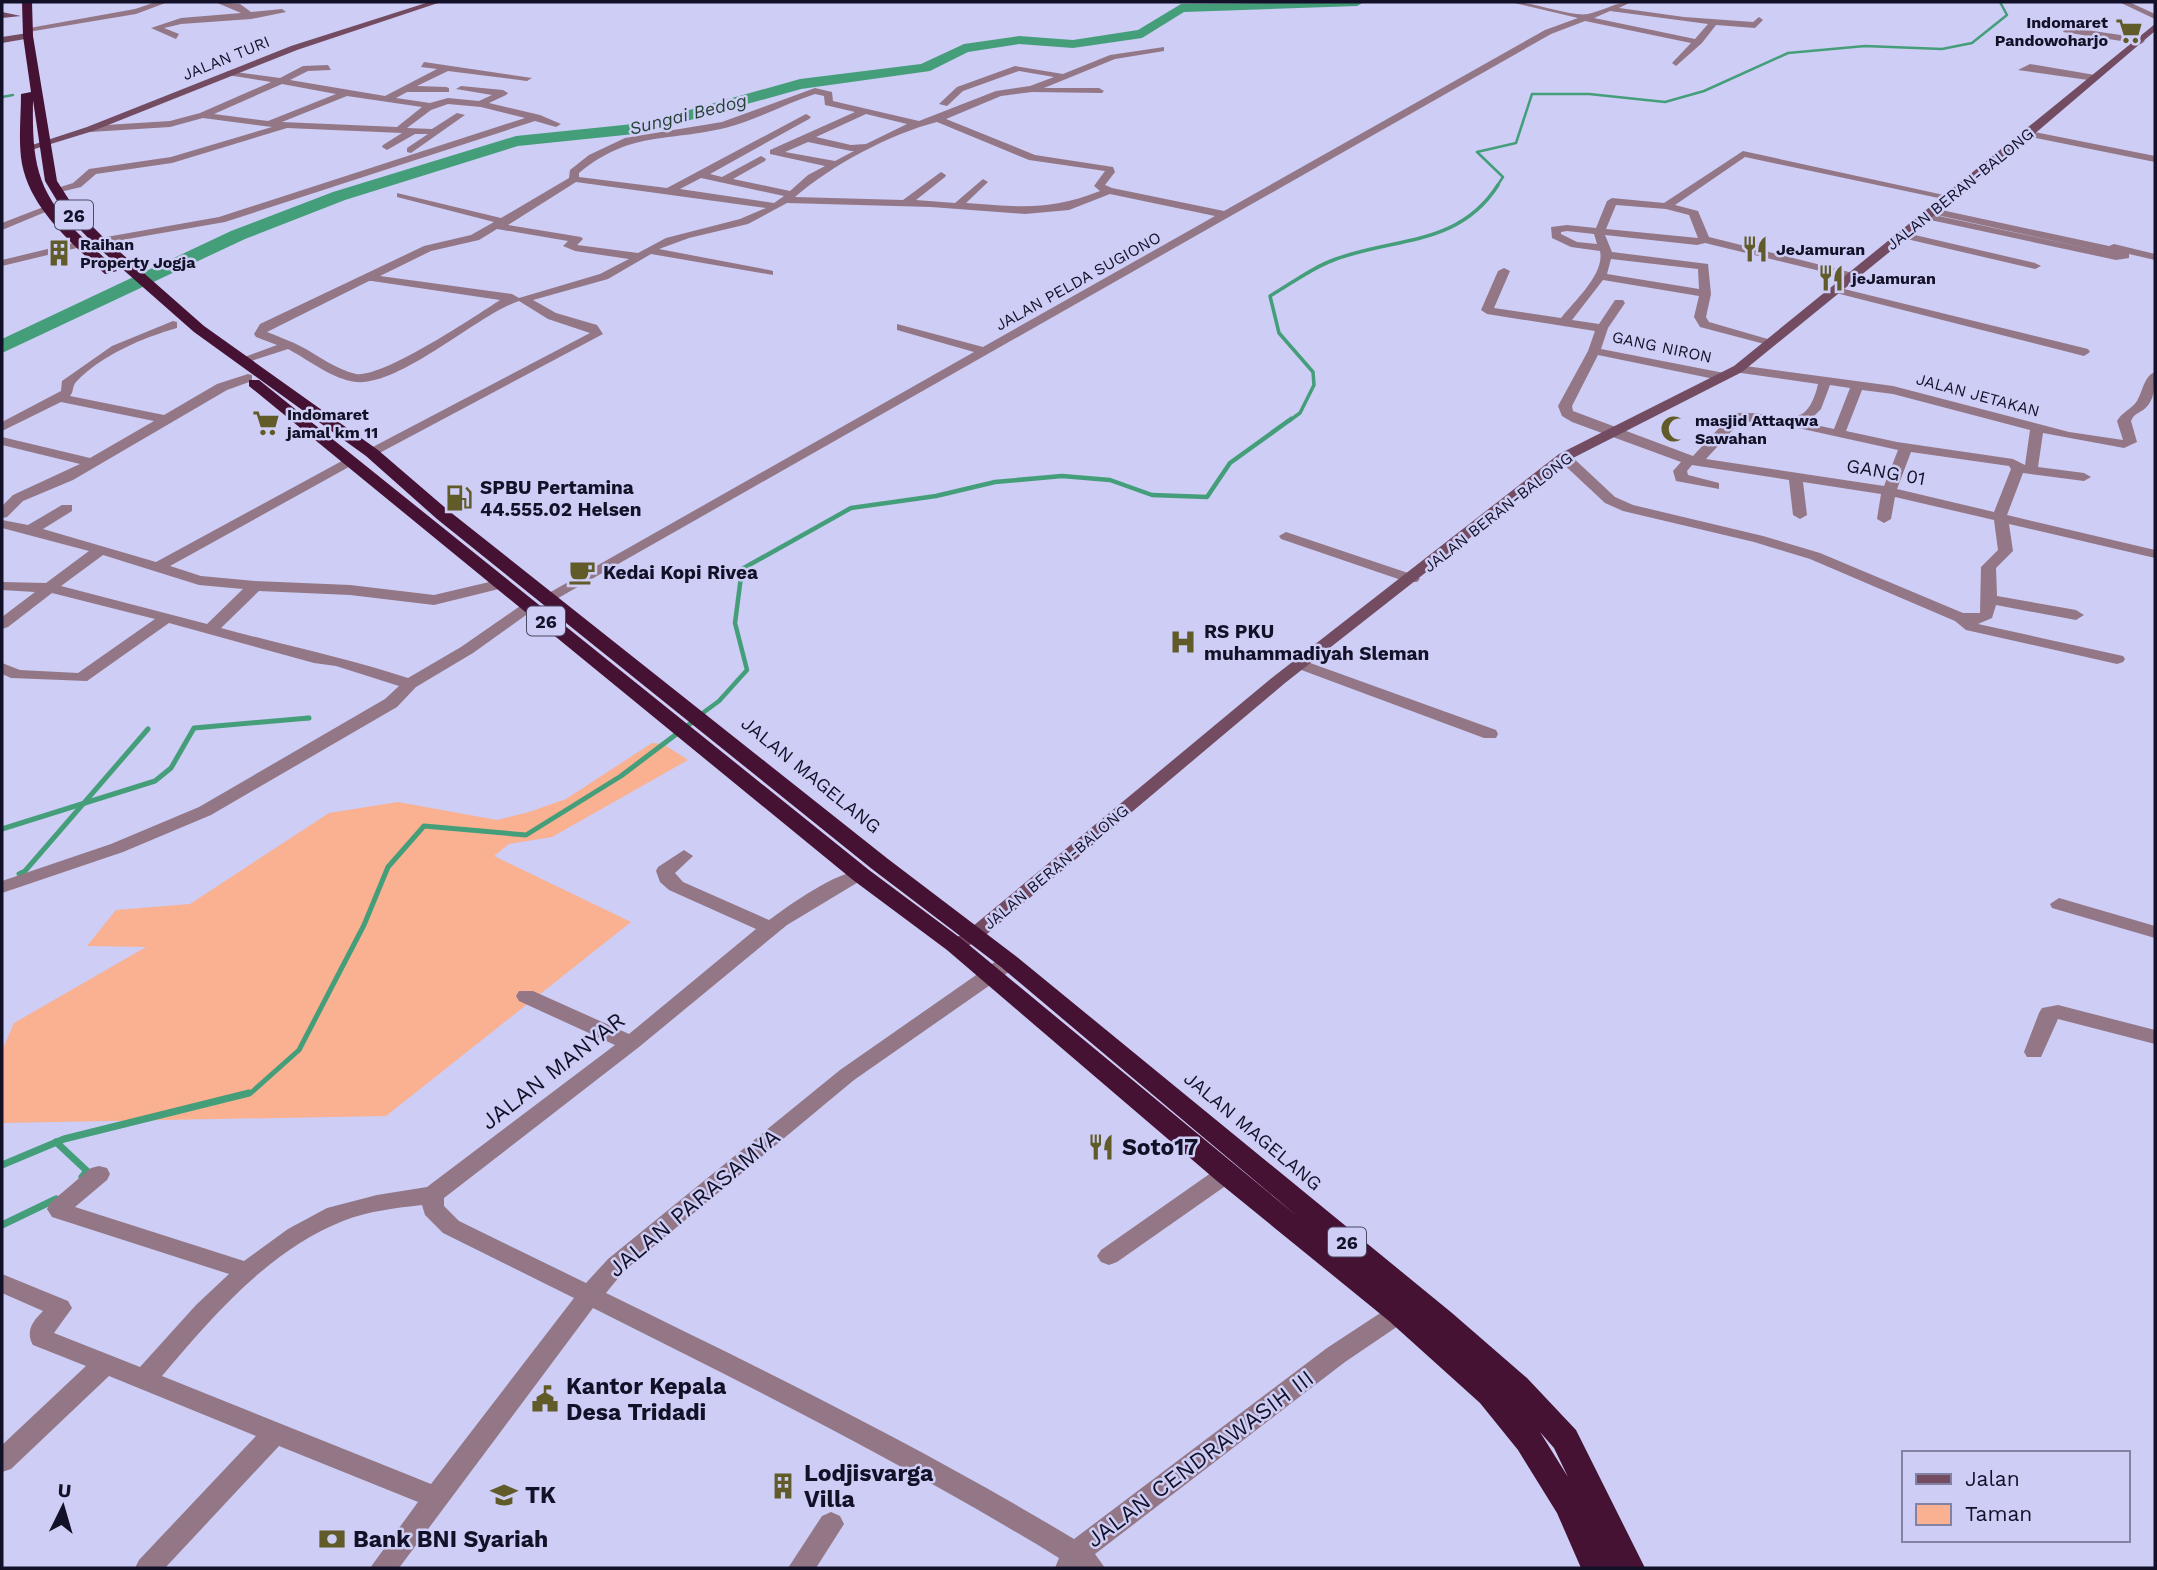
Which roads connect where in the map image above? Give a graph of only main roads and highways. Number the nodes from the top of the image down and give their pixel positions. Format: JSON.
{"nodes":[{"id":1,"x":17,"y":2,"type":"edge"},
{"id":2,"x":27,"y":2,"type":"edge"},
{"id":3,"x":437,"y":2,"type":"edge"},
{"id":4,"x":2,"y":15,"type":"edge"},
{"id":5,"x":17,"y":16,"type":"junction"},
{"id":6,"x":2155,"y":25,"type":"edge"},
{"id":7,"x":25,"y":34,"type":"junction"},
{"id":8,"x":2,"y":40,"type":"edge"},
{"id":9,"x":45,"y":143,"type":"junction"},
{"id":10,"x":28,"y":148,"type":"junction"},
{"id":11,"x":147,"y":293,"type":"junction"},
{"id":12,"x":340,"y":431,"type":"junction"},
{"id":13,"x":321,"y":438,"type":"junction"},
{"id":14,"x":965,"y":940,"type":"junction"},
{"id":15,"x":1000,"y":969,"type":"junction"},
{"id":16,"x":1597,"y":1568,"type":"edge"},
{"id":17,"x":1629,"y":1568,"type":"edge"}],
"edges":[{"from":1,"to":5,"type":"highway","name":"JALAN MAGELANG","number":"26"},
{"from":2,"to":7,"type":"highway","name":"JALAN MAGELANG","number":"26"},
{"from":3,"to":9,"type":"main road","name":"JALAN TURI"},
{"from":4,"to":5,"type":"main road"},
{"from":5,"to":7,"type":"highway","name":"JALAN MAGELANG","number":"26"},
{"from":6,"to":14,"type":"main road","name":"JALAN BERAN-BALONG"},
{"from":7,"to":8,"type":"main road"},
{"from":7,"to":9,"type":"highway","name":"JALAN MAGELANG","number":"26"},
{"from":7,"to":10,"type":"highway","name":"JALAN MAGELANG","number":"26"},
{"from":9,"to":10,"type":"main road","name":"JALAN TURI"},
{"from":9,"to":11,"type":"highway","name":"JALAN MAGELANG","number":"26"},
{"from":10,"to":11,"type":"highway","name":"JALAN MAGELANG","number":"26"},
{"from":11,"to":12,"type":"highway","name":"JALAN MAGELANG","number":"26"},
{"from":11,"to":13,"type":"highway","name":"JALAN MAGELANG","number":"26"},
{"from":12,"to":13,"type":"highway"},
{"from":12,"to":14,"type":"highway","name":"JALAN MAGELANG","number":"26"},
{"from":13,"to":14,"type":"highway","name":"JALAN MAGELANG","number":"26"},
{"from":14,"to":15,"type":"highway","name":"JALAN MAGELANG","number":"26"},
{"from":15,"to":16,"type":"highway","name":"JALAN MAGELANG","number":"26"},
{"from":15,"to":17,"type":"highway","name":"JALAN MAGELANG","number":"26"}]}
